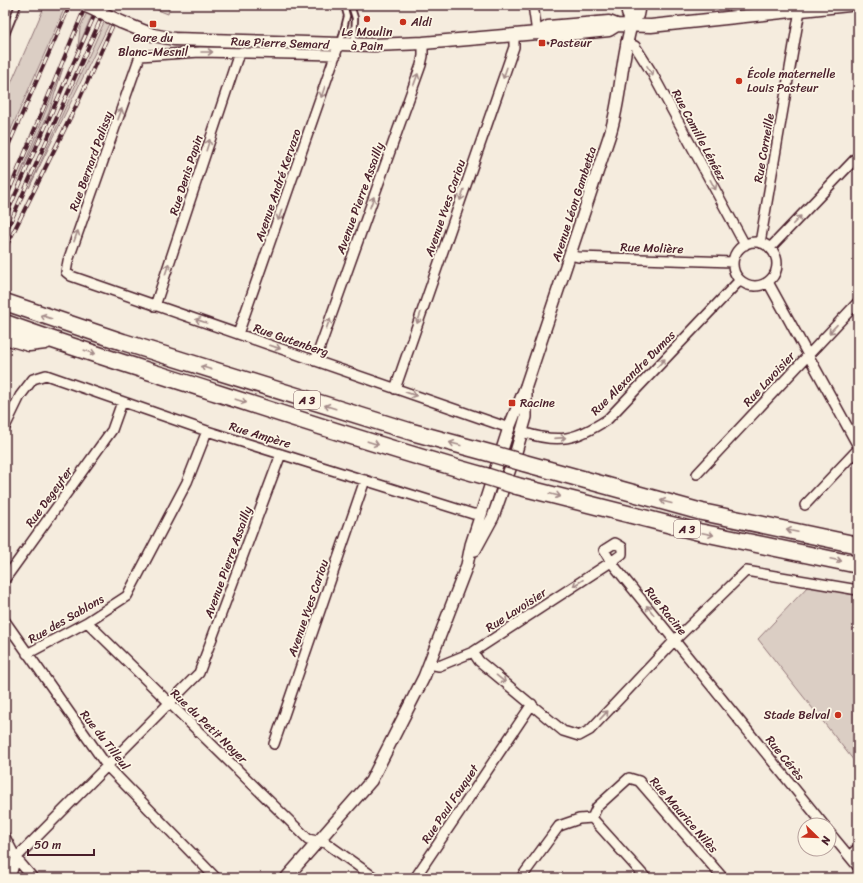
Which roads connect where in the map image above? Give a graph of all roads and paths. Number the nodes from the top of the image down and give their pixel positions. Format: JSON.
{"nodes":[{"id":1,"x":18,"y":5,"type":"edge"},
{"id":2,"x":84,"y":5,"type":"edge"},
{"id":3,"x":344,"y":5,"type":"edge"},
{"id":4,"x":351,"y":5,"type":"edge"},
{"id":5,"x":533,"y":5,"type":"edge"},
{"id":6,"x":629,"y":5,"type":"edge"},
{"id":7,"x":638,"y":5,"type":"edge"},
{"id":8,"x":849,"y":5,"type":"edge"},
{"id":9,"x":800,"y":10,"type":"junction"},
{"id":10,"x":631,"y":24,"type":"junction"},
{"id":11,"x":537,"y":33,"type":"junction"},
{"id":12,"x":514,"y":35,"type":"junction"},
{"id":13,"x":5,"y":37,"type":"edge"},
{"id":14,"x":626,"y":42,"type":"junction"},
{"id":15,"x":423,"y":43,"type":"junction"},
{"id":16,"x":354,"y":45,"type":"junction"},
{"id":17,"x":338,"y":50,"type":"junction"},
{"id":18,"x":242,"y":52,"type":"junction"},
{"id":19,"x":140,"y":56,"type":"joint"},
{"id":20,"x":858,"y":156,"type":"edge"},
{"id":21,"x":760,"y":242,"type":"junction"},
{"id":22,"x":745,"y":245,"type":"junction"},
{"id":23,"x":770,"y":248,"type":"junction"},
{"id":24,"x":570,"y":255,"type":"junction"},
{"id":25,"x":733,"y":262,"type":"junction"},
{"id":26,"x":66,"y":273,"type":"joint"},
{"id":27,"x":740,"y":280,"type":"junction"},
{"id":28,"x":768,"y":282,"type":"junction"},
{"id":29,"x":5,"y":291,"type":"edge"},
{"id":30,"x":5,"y":302,"type":"edge"},
{"id":31,"x":858,"y":302,"type":"edge"},
{"id":32,"x":155,"y":306,"type":"junction"},
{"id":33,"x":24,"y":309,"type":"junction"},
{"id":34,"x":5,"y":323,"type":"edge"},
{"id":35,"x":238,"y":334,"type":"junction"},
{"id":36,"x":5,"y":336,"type":"edge"},
{"id":37,"x":53,"y":340,"type":"junction"},
{"id":38,"x":808,"y":356,"type":"junction"},
{"id":39,"x":314,"y":361,"type":"junction"},
{"id":40,"x":526,"y":386,"type":"junction"},
{"id":41,"x":395,"y":389,"type":"junction"},
{"id":42,"x":122,"y":402,"type":"junction"},
{"id":43,"x":5,"y":426,"type":"edge"},
{"id":44,"x":509,"y":428,"type":"junction"},
{"id":45,"x":207,"y":430,"type":"junction"},
{"id":46,"x":522,"y":432,"type":"junction"},
{"id":47,"x":858,"y":448,"type":"edge"},
{"id":48,"x":281,"y":454,"type":"junction"},
{"id":49,"x":697,"y":474,"type":"dead end"},
{"id":50,"x":365,"y":480,"type":"junction"},
{"id":51,"x":805,"y":505,"type":"dead end"},
{"id":52,"x":487,"y":516,"type":"junction"},
{"id":53,"x":858,"y":545,"type":"edge"},
{"id":54,"x":604,"y":550,"type":"joint"},
{"id":55,"x":611,"y":562,"type":"junction"},
{"id":56,"x":858,"y":565,"type":"edge"},
{"id":57,"x":5,"y":579,"type":"edge"},
{"id":58,"x":858,"y":590,"type":"edge"},
{"id":59,"x":5,"y":622,"type":"edge"},
{"id":60,"x":86,"y":622,"type":"junction"},
{"id":61,"x":675,"y":640,"type":"junction"},
{"id":62,"x":473,"y":652,"type":"junction"},
{"id":63,"x":27,"y":654,"type":"junction"},
{"id":64,"x":429,"y":664,"type":"junction"},
{"id":65,"x":712,"y":687,"type":"joint"},
{"id":66,"x":168,"y":703,"type":"junction"},
{"id":67,"x":532,"y":704,"type":"junction"},
{"id":68,"x":274,"y":744,"type":"dead end"},
{"id":69,"x":107,"y":766,"type":"junction"},
{"id":70,"x":818,"y":817,"type":"edge"},
{"id":71,"x":592,"y":818,"type":"junction"},
{"id":72,"x":5,"y":837,"type":"edge"},
{"id":73,"x":318,"y":841,"type":"junction"},
{"id":74,"x":837,"y":842,"type":"edge"},
{"id":75,"x":858,"y":848,"type":"edge"},
{"id":76,"x":849,"y":856,"type":"junction"},
{"id":77,"x":16,"y":858,"type":"junction"},
{"id":78,"x":858,"y":867,"type":"edge"},
{"id":79,"x":10,"y":878,"type":"edge"},
{"id":80,"x":33,"y":878,"type":"edge"},
{"id":81,"x":216,"y":878,"type":"edge"},
{"id":82,"x":286,"y":878,"type":"edge"},
{"id":83,"x":375,"y":878,"type":"edge"},
{"id":84,"x":415,"y":878,"type":"edge"},
{"id":85,"x":521,"y":878,"type":"edge"},
{"id":86,"x":646,"y":878,"type":"edge"},
{"id":87,"x":723,"y":878,"type":"edge"}],
"edges":[{"from":1,"to":13,"type":"lane"},
{"from":2,"to":17,"type":"main road","name":"Rue Pierre Semard","bridge":true},
{"from":3,"to":17,"type":"lane"},
{"from":4,"to":16,"type":"lane"},
{"from":5,"to":11,"type":"street"},
{"from":6,"to":10,"type":"main road"},
{"from":7,"to":10,"type":"main road"},
{"from":8,"to":9,"type":"main road","name":"Rue Pierre Semard"},
{"from":9,"to":10,"type":"main road","name":"Rue Pierre Semard"},
{"from":9,"to":21,"type":"street","name":"Rue Corneille"},
{"from":10,"to":11,"type":"main road","name":"Rue Pierre Semard"},
{"from":10,"to":14,"type":"street","name":"Avenue Léon Gambetta"},
{"from":11,"to":12,"type":"main road","name":"Rue Pierre Semard"},
{"from":12,"to":15,"type":"main road","name":"Rue Pierre Semard"},
{"from":12,"to":41,"type":"street","name":"Avenue Yves Cariou","one_way":true},
{"from":14,"to":22,"type":"street","name":"Rue Camille Lénéez","one_way":true},
{"from":14,"to":24,"type":"street","name":"Avenue Léon Gambetta"},
{"from":15,"to":16,"type":"main road","name":"Rue Pierre Semard"},
{"from":39,"to":15,"type":"street","name":"Avenue Pierre Assailly","one_way":true},
{"from":16,"to":17,"type":"main road","name":"Rue Pierre Semard"},
{"from":17,"to":18,"type":"street","name":"Rue Pierre Semard"},
{"from":17,"to":35,"type":"street","name":"Avenue André Kervazo","one_way":true},
{"from":19,"to":18,"type":"street","name":"Rue Pierre Semard","one_way":true},
{"from":32,"to":18,"type":"street","name":"Rue Denis Papin","one_way":true},
{"from":26,"to":19,"type":"street","name":"Rue Bernard Palissy","one_way":true},
{"from":23,"to":20,"type":"street","one_way":true},
{"from":21,"to":22,"type":"street"},
{"from":21,"to":23,"type":"street"},
{"from":22,"to":25,"type":"street"},
{"from":23,"to":28,"type":"street"},
{"from":24,"to":25,"type":"street","name":"Rue Molière"},
{"from":24,"to":40,"type":"street","name":"Avenue Léon Gambetta"},
{"from":25,"to":27,"type":"street"},
{"from":26,"to":32,"type":"street","name":"Rue Gutenberg"},
{"from":27,"to":28,"type":"street"},
{"from":46,"to":27,"type":"street","name":"Rue Alexandre Dumas","one_way":true},
{"from":28,"to":38,"type":"street"},
{"from":29,"to":33,"type":"highway"},
{"from":30,"to":33,"type":"highway","number":"A 3"},
{"from":31,"to":38,"type":"street","name":"Rue Lavoisier","one_way":true},
{"from":35,"to":32,"type":"street","name":"Rue Gutenberg","one_way":true},
{"from":53,"to":33,"type":"highway","number":"A 3","one_way":true,"bridge":true},
{"from":34,"to":37,"type":"highway","number":"A 3"},
{"from":35,"to":39,"type":"street","name":"Rue Gutenberg","one_way":true},
{"from":36,"to":37,"type":"highway"},
{"from":37,"to":56,"type":"highway","number":"A 3","one_way":true,"bridge":true},
{"from":38,"to":47,"type":"street"},
{"from":38,"to":49,"type":"street","name":"Rue Lavoisier"},
{"from":39,"to":41,"type":"street","name":"Rue Gutenberg"},
{"from":40,"to":44,"type":"street","name":"Avenue Léon Gambetta"},
{"from":40,"to":46,"type":"street","name":"Avenue Léon Gambetta"},
{"from":41,"to":44,"type":"street","name":"Rue Gutenberg","one_way":true},
{"from":42,"to":43,"type":"street","name":"Rue Ampère"},
{"from":42,"to":45,"type":"street","name":"Rue Ampère"},
{"from":42,"to":57,"type":"street","name":"Rue Degeyter"},
{"from":44,"to":46,"type":"street"},
{"from":44,"to":52,"type":"street","name":"Avenue Léon Gambetta"},
{"from":45,"to":48,"type":"street","name":"Rue Ampère"},
{"from":45,"to":60,"type":"street","name":"Rue des Sablons"},
{"from":46,"to":52,"type":"street","name":"Avenue Léon Gambetta"},
{"from":47,"to":51,"type":"street"},
{"from":48,"to":50,"type":"street","name":"Rue Ampère"},
{"from":48,"to":66,"type":"street","name":"Avenue Pierre Assailly"},
{"from":50,"to":52,"type":"street","name":"Rue Ampère"},
{"from":50,"to":68,"type":"street","name":"Avenue Yves Cariou"},
{"from":52,"to":64,"type":"street","name":"Avenue Léon Gambetta"},
{"from":54,"to":55,"type":"street","name":"Rue Racine"},
{"from":54,"to":55,"type":"street","name":"Rue Lavoisier"},
{"from":61,"to":55,"type":"street","name":"Rue Racine","one_way":true},
{"from":55,"to":62,"type":"street","name":"Rue Lavoisier","one_way":true},
{"from":58,"to":61,"type":"street"},
{"from":59,"to":63,"type":"street","name":"Rue du Tilleul"},
{"from":60,"to":63,"type":"street","name":"Rue des Sablons"},
{"from":60,"to":66,"type":"street","name":"Rue du Petit Noyer"},
{"from":61,"to":65,"type":"street","name":"Rue Racine"},
{"from":67,"to":61,"type":"street","one_way":true},
{"from":62,"to":64,"type":"street","name":"Rue Lavoisier"},
{"from":62,"to":67,"type":"street","one_way":true},
{"from":63,"to":69,"type":"street","name":"Rue du Tilleul"},
{"from":64,"to":73,"type":"street","name":"Avenue Léon Gambetta"},
{"from":65,"to":70,"type":"street","name":"Rue Cérès"},
{"from":66,"to":69,"type":"street","name":"Avenue Pierre Assailly"},
{"from":66,"to":73,"type":"street","name":"Rue du Petit Noyer"},
{"from":67,"to":84,"type":"street","name":"Rue Paul Fouquet"},
{"from":69,"to":77,"type":"street","name":"Avenue Pierre Assailly"},
{"from":69,"to":81,"type":"street","name":"Rue du Tilleul"},
{"from":71,"to":85,"type":"street"},
{"from":71,"to":86,"type":"street"},
{"from":71,"to":87,"type":"street","name":"Rue Maurice Nilès"},
{"from":72,"to":77,"type":"street"},
{"from":73,"to":82,"type":"street","name":"Avenue Léon Gambetta"},
{"from":73,"to":83,"type":"street","name":"Rue du Petit Noyer"},
{"from":74,"to":76,"type":"street"},
{"from":75,"to":76,"type":"street"},
{"from":76,"to":78,"type":"street"},
{"from":77,"to":79,"type":"street"},
{"from":77,"to":80,"type":"street"}]}
